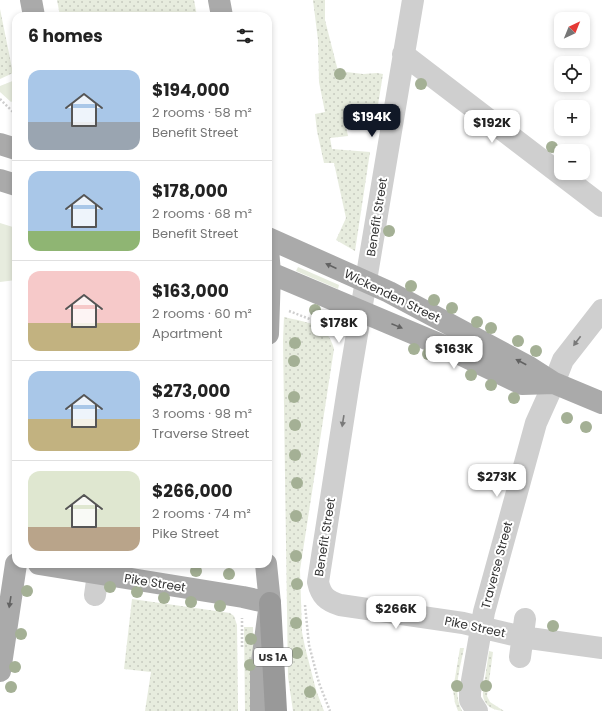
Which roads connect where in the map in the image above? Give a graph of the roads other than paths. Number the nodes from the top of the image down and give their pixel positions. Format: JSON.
{"nodes":[{"id":1,"x":30,"y":0,"type":"edge"},
{"id":2,"x":219,"y":0,"type":"edge"},
{"id":3,"x":412,"y":0,"type":"edge"},
{"id":4,"x":33,"y":12,"type":"edge"},
{"id":5,"x":221,"y":12,"type":"edge"},
{"id":6,"x":403,"y":54,"type":"junction"},
{"id":7,"x":0,"y":144,"type":"edge"},
{"id":8,"x":12,"y":148,"type":"edge"},
{"id":9,"x":0,"y":180,"type":"edge"},
{"id":10,"x":12,"y":184,"type":"edge"},
{"id":11,"x":602,"y":206,"type":"edge"},
{"id":12,"x":272,"y":240,"type":"edge"},
{"id":13,"x":272,"y":273,"type":"edge"},
{"id":14,"x":366,"y":282,"type":"junction"},
{"id":15,"x":602,"y":310,"type":"edge"},
{"id":16,"x":362,"y":311,"type":"junction"},
{"id":17,"x":554,"y":383,"type":"junction"},
{"id":18,"x":602,"y":404,"type":"edge"},
{"id":19,"x":15,"y":568,"type":"edge"},
{"id":20,"x":63,"y":568,"type":"edge"},
{"id":21,"x":266,"y":568,"type":"edge"},
{"id":22,"x":98,"y":574,"type":"junction"},
{"id":23,"x":95,"y":595,"type":"dead end"},
{"id":24,"x":325,"y":598,"type":"joint"},
{"id":25,"x":270,"y":603,"type":"junction"},
{"id":26,"x":481,"y":626,"type":"junction"},
{"id":27,"x":602,"y":648,"type":"edge"},
{"id":28,"x":0,"y":671,"type":"edge"},
{"id":29,"x":261,"y":711,"type":"edge"},
{"id":30,"x":276,"y":711,"type":"edge"},
{"id":31,"x":477,"y":711,"type":"edge"}],
"edges":[{"from":1,"to":4,"type":"main road"},
{"from":2,"to":5,"type":"main road"},
{"from":3,"to":6,"type":"street","name":"Benefit Street"},
{"from":6,"to":11,"type":"street"},
{"from":6,"to":14,"type":"street","name":"Benefit Street"},
{"from":7,"to":8,"type":"main road"},
{"from":9,"to":10,"type":"main road"},
{"from":14,"to":12,"type":"main road","name":"Wickenden Street","one_way":true},
{"from":13,"to":16,"type":"main road","name":"Wickenden Street"},
{"from":14,"to":16,"type":"street","name":"Benefit Street"},
{"from":17,"to":14,"type":"main road","name":"Wickenden Street","one_way":true},
{"from":15,"to":17,"type":"street","name":"Traverse Street","one_way":true},
{"from":16,"to":17,"type":"main road","name":"Wickenden Street","one_way":true},
{"from":16,"to":24,"type":"street","name":"Benefit Street","one_way":true},
{"from":17,"to":18,"type":"main road","name":"Wickenden Street"},
{"from":17,"to":26,"type":"street","name":"Traverse Street"},
{"from":19,"to":28,"type":"main road","one_way":true},
{"from":20,"to":22,"type":"main road","name":"Pike Street"},
{"from":21,"to":25,"type":"main road","number":"US 1A"},
{"from":22,"to":23,"type":"street"},
{"from":22,"to":25,"type":"main road","name":"Pike Street"},
{"from":24,"to":26,"type":"street","name":"Pike Street"},
{"from":25,"to":29,"type":"main road"},
{"from":25,"to":30,"type":"highway","number":"US 1A"},
{"from":26,"to":27,"type":"street","name":"Pike Street"},
{"from":26,"to":31,"type":"street","name":"Traverse Street"}]}
